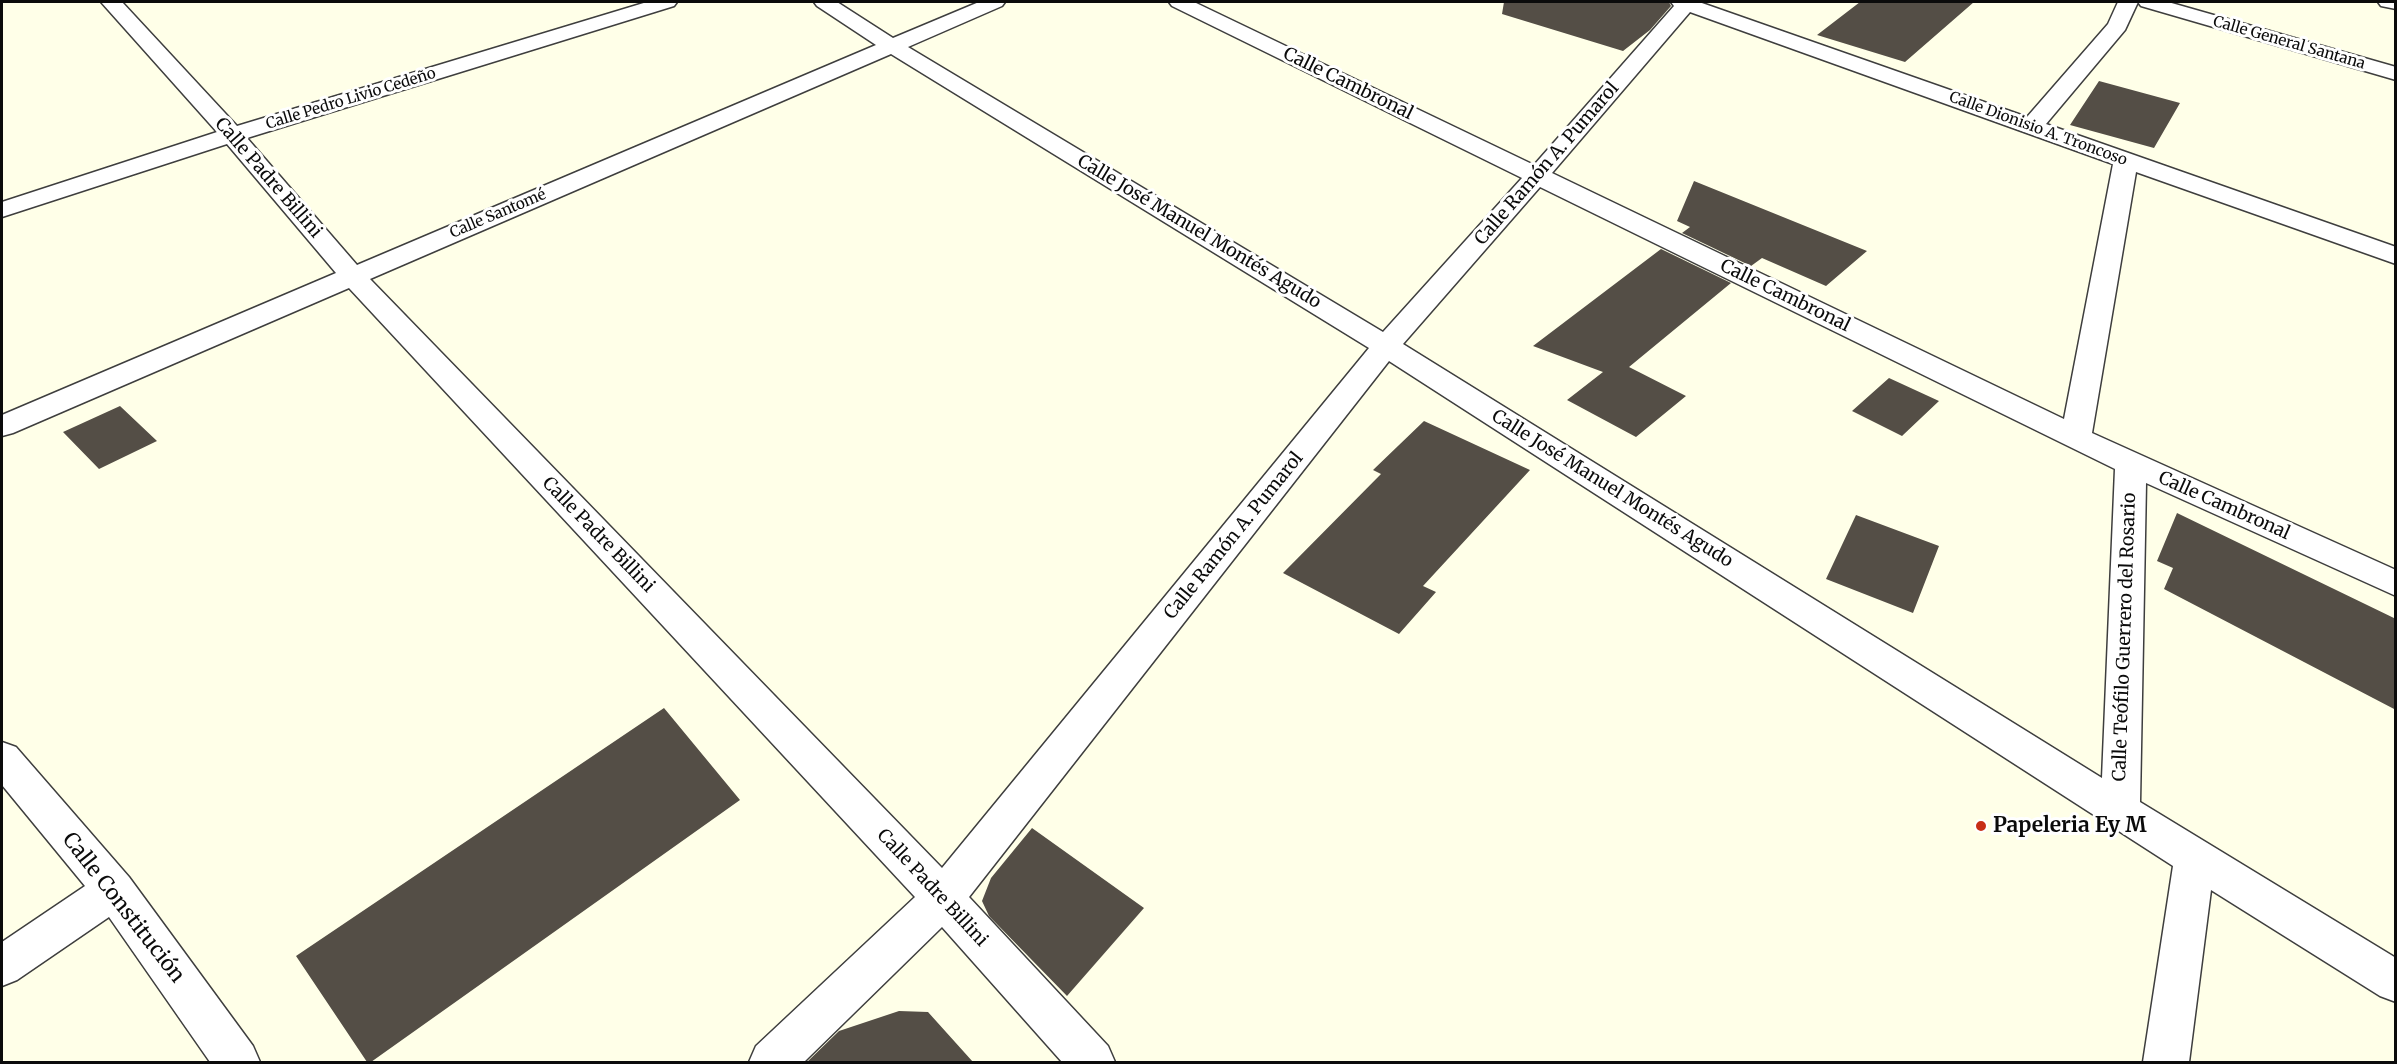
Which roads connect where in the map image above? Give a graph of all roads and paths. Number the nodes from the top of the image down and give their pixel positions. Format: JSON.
{"nodes":[{"id":1,"x":111,"y":2,"type":"edge"},
{"id":2,"x":667,"y":2,"type":"edge"},
{"id":3,"x":824,"y":2,"type":"edge"},
{"id":4,"x":994,"y":2,"type":"edge"},
{"id":5,"x":1179,"y":2,"type":"edge"},
{"id":6,"x":1685,"y":2,"type":"edge"},
{"id":7,"x":2128,"y":2,"type":"edge"},
{"id":8,"x":2148,"y":2,"type":"edge"},
{"id":9,"x":2388,"y":2,"type":"edge"},
{"id":10,"x":2396,"y":3,"type":"edge"},
{"id":11,"x":892,"y":46,"type":"junction"},
{"id":12,"x":2396,"y":74,"type":"edge"},
{"id":13,"x":2032,"y":126,"type":"junction"},
{"id":14,"x":232,"y":135,"type":"junction"},
{"id":15,"x":2126,"y":159,"type":"junction"},
{"id":16,"x":1538,"y":176,"type":"junction"},
{"id":17,"x":2,"y":210,"type":"edge"},
{"id":18,"x":2396,"y":256,"type":"edge"},
{"id":19,"x":353,"y":277,"type":"junction"},
{"id":20,"x":1386,"y":346,"type":"junction"},
{"id":21,"x":2,"y":426,"type":"edge"},
{"id":22,"x":2076,"y":437,"type":"junction"},
{"id":23,"x":2132,"y":464,"type":"junction"},
{"id":24,"x":2396,"y":584,"type":"edge"},
{"id":25,"x":2,"y":758,"type":"edge"},
{"id":26,"x":2120,"y":810,"type":"junction"},
{"id":27,"x":2195,"y":858,"type":"junction"},
{"id":28,"x":114,"y":890,"type":"junction"},
{"id":29,"x":942,"y":898,"type":"junction"},
{"id":30,"x":2,"y":966,"type":"edge"},
{"id":31,"x":2396,"y":982,"type":"edge"},
{"id":32,"x":237,"y":1062,"type":"edge"},
{"id":33,"x":772,"y":1062,"type":"edge"},
{"id":34,"x":1092,"y":1062,"type":"edge"},
{"id":35,"x":2166,"y":1062,"type":"edge"}],
"edges":[{"from":1,"to":14,"type":"street","name":"Calle Padre Billini"},
{"from":2,"to":14,"type":"street","name":"Calle Pedro Livio Cedeño"},
{"from":3,"to":11,"type":"street","name":"Calle José Manuel Montés Agudo"},
{"from":4,"to":11,"type":"street","name":"Calle Santomé"},
{"from":5,"to":16,"type":"street","name":"Calle Cambronal"},
{"from":6,"to":13,"type":"street","name":"Calle Dionisio A. Troncoso"},
{"from":6,"to":16,"type":"street","name":"Calle Ramón A. Pumarol"},
{"from":7,"to":13,"type":"street"},
{"from":8,"to":12,"type":"street","name":"Calle General Santana"},
{"from":9,"to":10,"type":"street"},
{"from":11,"to":19,"type":"street","name":"Calle Santomé"},
{"from":11,"to":20,"type":"street","name":"Calle José Manuel Montés Agudo"},
{"from":13,"to":15,"type":"street","name":"Calle Dionisio A. Troncoso"},
{"from":14,"to":17,"type":"street","name":"Calle Pedro Livio Cedeño"},
{"from":14,"to":19,"type":"street","name":"Calle Padre Billini"},
{"from":15,"to":18,"type":"street","name":"Calle Dionisio A. Troncoso"},
{"from":15,"to":22,"type":"street"},
{"from":16,"to":20,"type":"street","name":"Calle Ramón A. Pumarol"},
{"from":16,"to":22,"type":"street","name":"Calle Cambronal"},
{"from":19,"to":21,"type":"street","name":"Calle Santomé"},
{"from":19,"to":29,"type":"street","name":"Calle Padre Billini"},
{"from":20,"to":26,"type":"street","name":"Calle José Manuel Montés Agudo"},
{"from":20,"to":29,"type":"street","name":"Calle Ramón A. Pumarol"},
{"from":22,"to":23,"type":"street","name":"Calle Cambronal"},
{"from":23,"to":24,"type":"street","name":"Calle Cambronal"},
{"from":23,"to":26,"type":"street","name":"Calle Teófilo Guerrero del Rosario"},
{"from":25,"to":28,"type":"street","name":"Calle Constitución"},
{"from":26,"to":27,"type":"street","name":"Calle José Manuel Montés Agudo"},
{"from":27,"to":31,"type":"street","name":"Calle José Manuel Montés Agudo"},
{"from":27,"to":35,"type":"street"},
{"from":28,"to":30,"type":"street"},
{"from":28,"to":32,"type":"street","name":"Calle Constitución"},
{"from":29,"to":33,"type":"street","name":"Calle Ramón A. Pumarol"},
{"from":29,"to":34,"type":"street","name":"Calle Padre Billini"}]}
